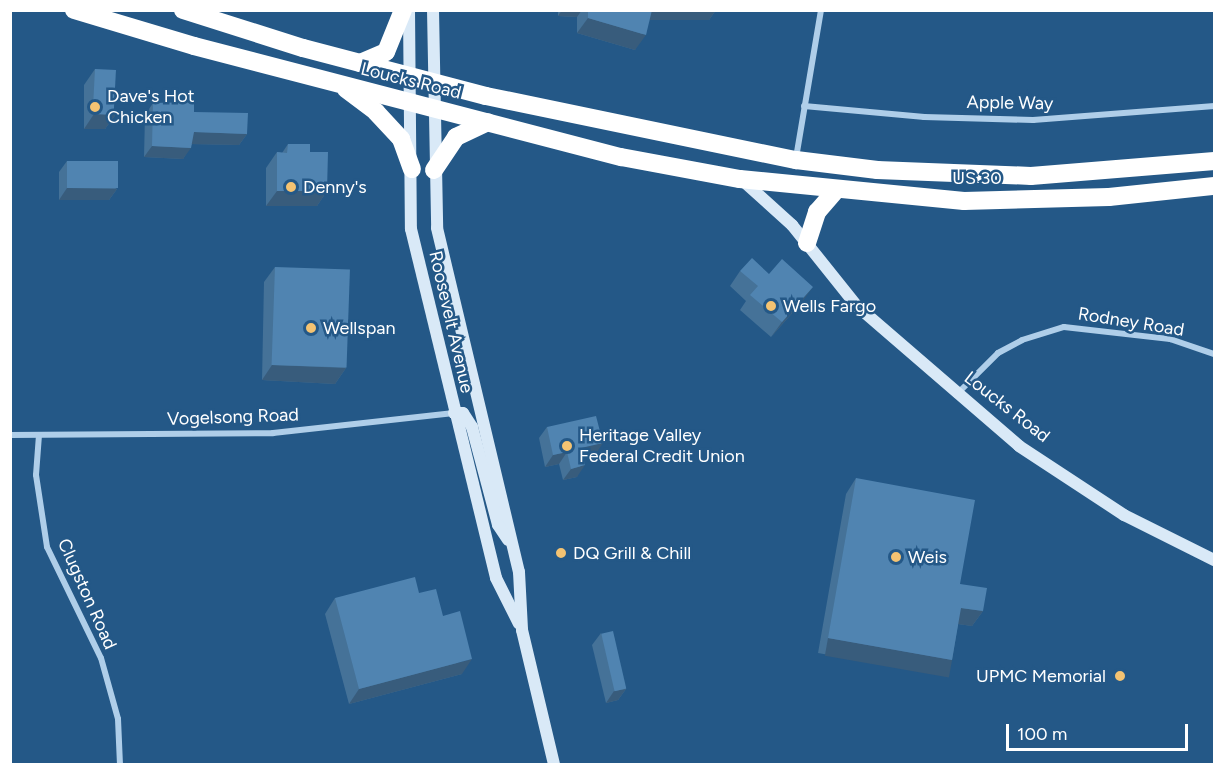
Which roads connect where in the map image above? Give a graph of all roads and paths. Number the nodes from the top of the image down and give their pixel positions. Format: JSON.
{"nodes":[{"id":1,"x":74,"y":10,"type":"edge"},
{"id":2,"x":403,"y":10,"type":"edge"},
{"id":3,"x":409,"y":10,"type":"edge"},
{"id":4,"x":433,"y":10,"type":"edge"},
{"id":5,"x":820,"y":10,"type":"edge"},
{"id":6,"x":188,"y":11,"type":"edge"},
{"id":7,"x":360,"y":63,"type":"junction"},
{"id":8,"x":410,"y":77,"type":"junction"},
{"id":9,"x":432,"y":82,"type":"junction"},
{"id":10,"x":340,"y":84,"type":"junction"},
{"id":11,"x":409,"y":102,"type":"junction"},
{"id":12,"x":804,"y":106,"type":"junction"},
{"id":13,"x":1215,"y":106,"type":"edge"},
{"id":14,"x":432,"y":108,"type":"junction"},
{"id":15,"x":488,"y":122,"type":"junction"},
{"id":16,"x":796,"y":160,"type":"junction"},
{"id":17,"x":1215,"y":161,"type":"edge"},
{"id":18,"x":412,"y":169,"type":"junction"},
{"id":19,"x":434,"y":170,"type":"junction"},
{"id":20,"x":740,"y":179,"type":"junction"},
{"id":21,"x":1215,"y":186,"type":"edge"},
{"id":22,"x":835,"y":191,"type":"junction"},
{"id":23,"x":807,"y":243,"type":"junction"},
{"id":24,"x":1215,"y":354,"type":"edge"},
{"id":25,"x":956,"y":395,"type":"junction"},
{"id":26,"x":454,"y":413,"type":"junction"},
{"id":27,"x":10,"y":435,"type":"edge"},
{"id":28,"x":39,"y":435,"type":"junction"},
{"id":29,"x":513,"y":549,"type":"junction"},
{"id":30,"x":1215,"y":560,"type":"edge"},
{"id":31,"x":522,"y":630,"type":"junction"},
{"id":32,"x":120,"y":765,"type":"edge"},
{"id":33,"x":555,"y":765,"type":"edge"}],
"edges":[{"from":1,"to":10,"type":"highway","name":"Loucks Road","number":"US 30"},
{"from":2,"to":7,"type":"highway"},
{"from":3,"to":8,"type":"main road","name":"Roosevelt Avenue"},
{"from":4,"to":9,"type":"main road","name":"Roosevelt Avenue"},
{"from":5,"to":12,"type":"street"},
{"from":6,"to":7,"type":"highway","name":"Loucks Road","number":"US 30"},
{"from":7,"to":8,"type":"highway","name":"Loucks Road","number":"US 30"},
{"from":8,"to":9,"type":"highway","name":"Loucks Road","number":"US 30"},
{"from":8,"to":11,"type":"main road","name":"Roosevelt Avenue"},
{"from":9,"to":14,"type":"main road","name":"Roosevelt Avenue"},
{"from":9,"to":16,"type":"highway","name":"Loucks Road","number":"US 30"},
{"from":10,"to":11,"type":"highway","name":"Loucks Road","number":"US 30"},
{"from":10,"to":18,"type":"highway"},
{"from":11,"to":14,"type":"highway","name":"Loucks Road","number":"US 30"},
{"from":11,"to":18,"type":"main road","name":"Roosevelt Avenue"},
{"from":12,"to":13,"type":"street","name":"Apple Way"},
{"from":12,"to":16,"type":"street"},
{"from":14,"to":15,"type":"highway","name":"Loucks Road","number":"US 30"},
{"from":14,"to":19,"type":"main road","name":"Roosevelt Avenue"},
{"from":15,"to":19,"type":"highway"},
{"from":15,"to":20,"type":"highway","name":"Loucks Road","number":"US 30"},
{"from":16,"to":17,"type":"highway","name":"US 30","number":"US 30"},
{"from":18,"to":26,"type":"main road","name":"Roosevelt Avenue"},
{"from":19,"to":29,"type":"main road","name":"Roosevelt Avenue"},
{"from":20,"to":22,"type":"highway","name":"US 30","number":"US 30"},
{"from":20,"to":23,"type":"main road","name":"Loucks Road"},
{"from":21,"to":22,"type":"highway","name":"US 30","number":"US 30"},
{"from":22,"to":23,"type":"highway"},
{"from":23,"to":25,"type":"main road","name":"Loucks Road"},
{"from":24,"to":25,"type":"street","name":"Rodney Road"},
{"from":25,"to":30,"type":"main road","name":"Loucks Road"},
{"from":26,"to":28,"type":"street","name":"Vogelsong Road"},
{"from":26,"to":29,"type":"main road"},
{"from":26,"to":31,"type":"main road","name":"Roosevelt Avenue"},
{"from":27,"to":28,"type":"street","name":"Vogelsong Road"},
{"from":28,"to":32,"type":"street","name":"Clugston Road"},
{"from":29,"to":31,"type":"main road","name":"Roosevelt Avenue"},
{"from":31,"to":33,"type":"main road","name":"Roosevelt Avenue"}]}
